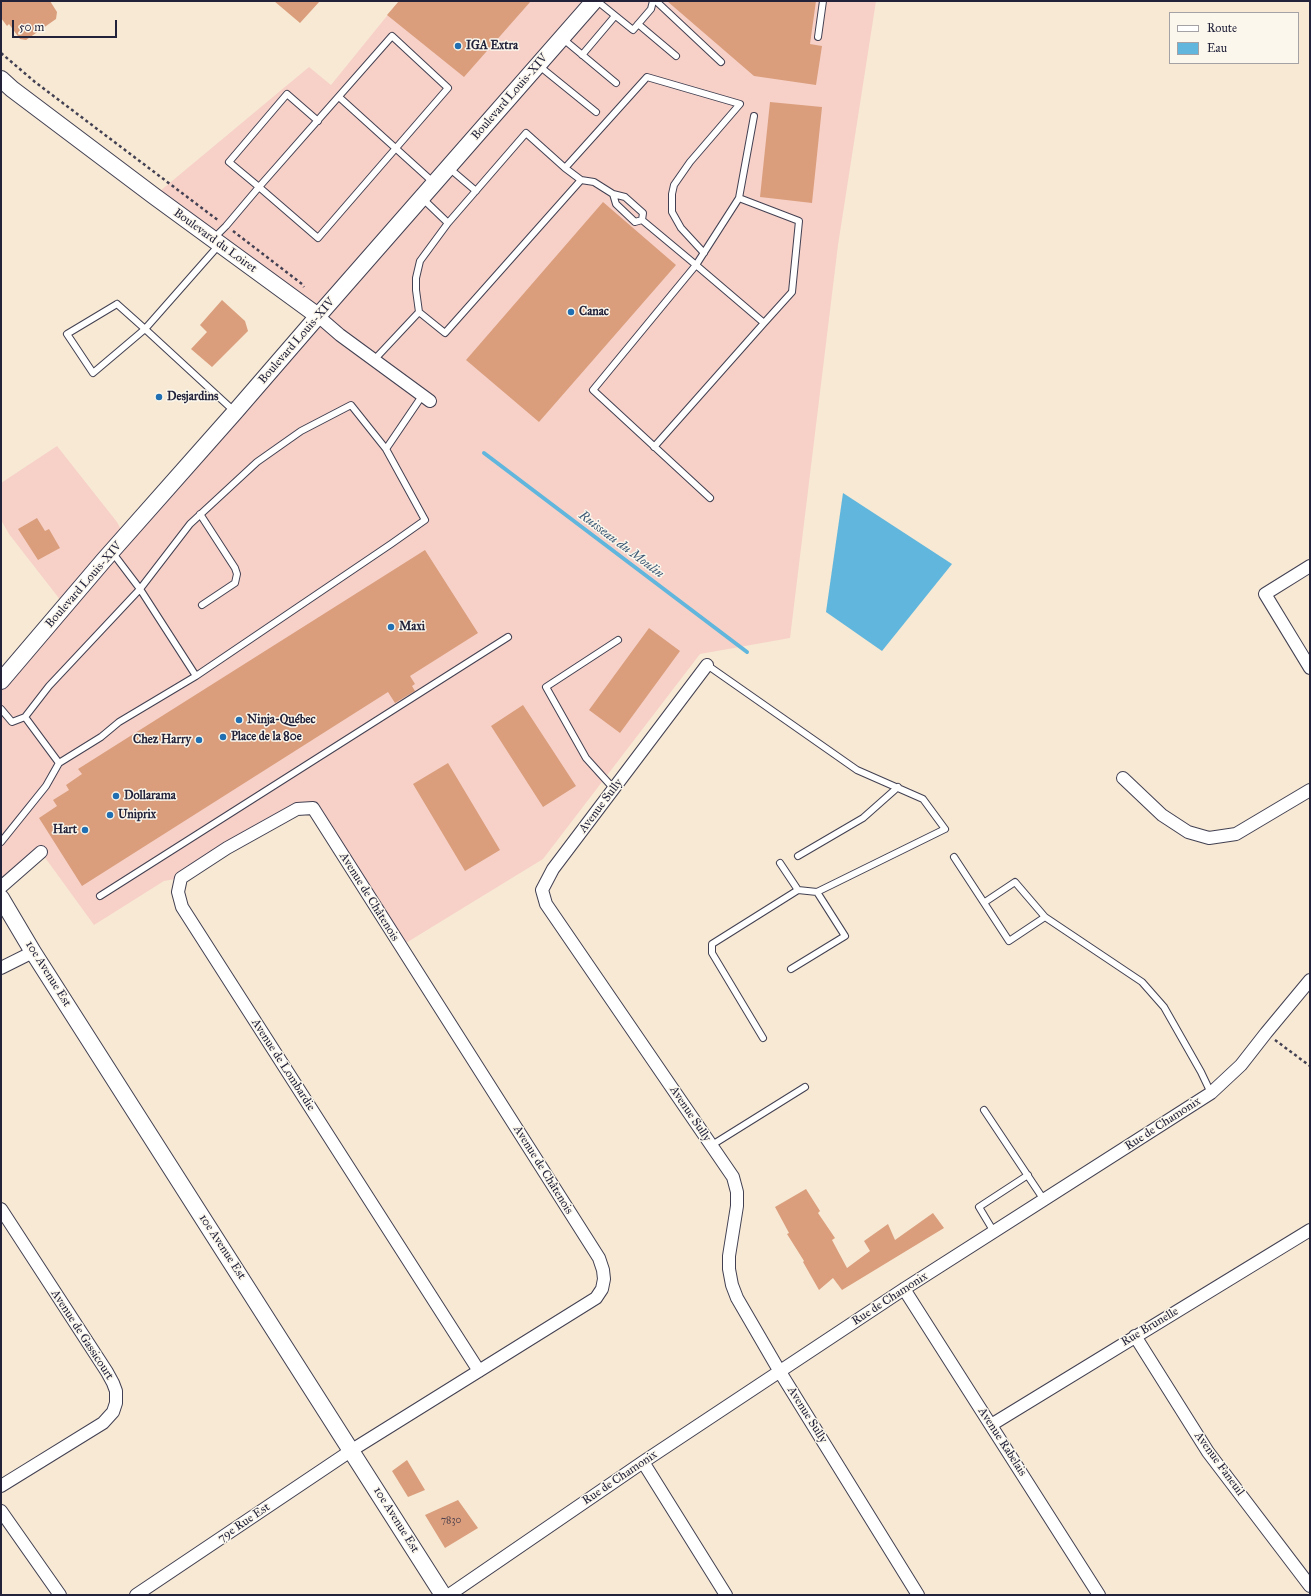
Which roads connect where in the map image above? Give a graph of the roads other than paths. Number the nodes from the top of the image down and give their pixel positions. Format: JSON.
{"nodes":[{"id":1,"x":594,"y":1,"type":"edge"},
{"id":2,"x":597,"y":1,"type":"edge"},
{"id":3,"x":653,"y":1,"type":"edge"},
{"id":4,"x":656,"y":1,"type":"edge"},
{"id":5,"x":823,"y":1,"type":"edge"},
{"id":6,"x":615,"y":16,"type":"junction"},
{"id":7,"x":638,"y":24,"type":"junction"},
{"id":8,"x":818,"y":37,"type":"dead end"},
{"id":9,"x":562,"y":38,"type":"junction"},
{"id":10,"x":582,"y":55,"type":"junction"},
{"id":11,"x":676,"y":56,"type":"dead end"},
{"id":12,"x":721,"y":62,"type":"dead end"},
{"id":13,"x":538,"y":65,"type":"junction"},
{"id":14,"x":1,"y":79,"type":"edge"},
{"id":15,"x":616,"y":83,"type":"dead end"},
{"id":16,"x":339,"y":97,"type":"junction"},
{"id":17,"x":596,"y":112,"type":"dead end"},
{"id":18,"x":754,"y":116,"type":"dead end"},
{"id":19,"x":318,"y":121,"type":"junction"},
{"id":20,"x":395,"y":149,"type":"junction"},
{"id":21,"x":449,"y":168,"type":"junction"},
{"id":22,"x":565,"y":168,"type":"junction"},
{"id":23,"x":581,"y":180,"type":"junction"},
{"id":24,"x":434,"y":184,"type":"junction"},
{"id":25,"x":259,"y":187,"type":"junction"},
{"id":26,"x":476,"y":191,"type":"junction"},
{"id":27,"x":613,"y":194,"type":"junction"},
{"id":28,"x":422,"y":198,"type":"junction"},
{"id":29,"x":739,"y":198,"type":"junction"},
{"id":30,"x":642,"y":220,"type":"junction"},
{"id":31,"x":448,"y":223,"type":"junction"},
{"id":32,"x":217,"y":241,"type":"junction"},
{"id":33,"x":704,"y":253,"type":"junction"},
{"id":34,"x":696,"y":265,"type":"junction"},
{"id":35,"x":419,"y":312,"type":"junction"},
{"id":36,"x":318,"y":316,"type":"junction"},
{"id":37,"x":764,"y":323,"type":"junction"},
{"id":38,"x":145,"y":329,"type":"junction"},
{"id":39,"x":374,"y":360,"type":"junction"},
{"id":40,"x":426,"y":399,"type":"joint"},
{"id":41,"x":235,"y":412,"type":"junction"},
{"id":42,"x":654,"y":447,"type":"junction"},
{"id":43,"x":386,"y":450,"type":"junction"},
{"id":44,"x":710,"y":498,"type":"dead end"},
{"id":45,"x":200,"y":514,"type":"junction"},
{"id":46,"x":112,"y":552,"type":"junction"},
{"id":47,"x":1310,"y":566,"type":"edge"},
{"id":48,"x":140,"y":589,"type":"junction"},
{"id":49,"x":202,"y":605,"type":"dead end"},
{"id":50,"x":508,"y":637,"type":"dead end"},
{"id":51,"x":618,"y":640,"type":"dead end"},
{"id":52,"x":707,"y":665,"type":"joint"},
{"id":53,"x":1310,"y":668,"type":"edge"},
{"id":54,"x":196,"y":676,"type":"junction"},
{"id":55,"x":1,"y":681,"type":"edge"},
{"id":56,"x":1,"y":709,"type":"edge"},
{"id":57,"x":25,"y":717,"type":"junction"},
{"id":58,"x":60,"y":764,"type":"junction"},
{"id":59,"x":1123,"y":778,"type":"dead end"},
{"id":60,"x":898,"y":787,"type":"junction"},
{"id":61,"x":614,"y":788,"type":"junction"},
{"id":62,"x":1310,"y":790,"type":"edge"},
{"id":63,"x":308,"y":808,"type":"joint"},
{"id":64,"x":1,"y":842,"type":"edge"},
{"id":65,"x":41,"y":852,"type":"dead end"},
{"id":66,"x":798,"y":856,"type":"dead end"},
{"id":67,"x":954,"y":857,"type":"dead end"},
{"id":68,"x":780,"y":863,"type":"dead end"},
{"id":69,"x":1,"y":887,"type":"edge"},
{"id":70,"x":798,"y":890,"type":"junction"},
{"id":71,"x":817,"y":892,"type":"junction"},
{"id":72,"x":100,"y":896,"type":"dead end"},
{"id":73,"x":1,"y":898,"type":"edge"},
{"id":74,"x":984,"y":902,"type":"junction"},
{"id":75,"x":1045,"y":917,"type":"junction"},
{"id":76,"x":33,"y":952,"type":"junction"},
{"id":77,"x":1,"y":968,"type":"edge"},
{"id":78,"x":791,"y":969,"type":"dead end"},
{"id":79,"x":1310,"y":980,"type":"edge"},
{"id":80,"x":763,"y":1038,"type":"dead end"},
{"id":81,"x":804,"y":1087,"type":"dead end"},
{"id":82,"x":1211,"y":1093,"type":"junction"},
{"id":83,"x":984,"y":1110,"type":"dead end"},
{"id":84,"x":712,"y":1145,"type":"junction"},
{"id":85,"x":1028,"y":1175,"type":"junction"},
{"id":86,"x":1044,"y":1200,"type":"junction"},
{"id":87,"x":1,"y":1209,"type":"edge"},
{"id":88,"x":1310,"y":1230,"type":"edge"},
{"id":89,"x":994,"y":1232,"type":"junction"},
{"id":90,"x":904,"y":1289,"type":"junction"},
{"id":91,"x":1135,"y":1336,"type":"junction"},
{"id":92,"x":479,"y":1371,"type":"junction"},
{"id":93,"x":780,"y":1372,"type":"junction"},
{"id":94,"x":991,"y":1425,"type":"junction"},
{"id":95,"x":352,"y":1450,"type":"junction"},
{"id":96,"x":643,"y":1462,"type":"junction"},
{"id":97,"x":1,"y":1486,"type":"edge"},
{"id":98,"x":1,"y":1510,"type":"edge"},
{"id":99,"x":1310,"y":1586,"type":"edge"},
{"id":100,"x":60,"y":1595,"type":"edge"},
{"id":101,"x":136,"y":1595,"type":"edge"},
{"id":102,"x":444,"y":1595,"type":"edge"},
{"id":103,"x":449,"y":1595,"type":"edge"},
{"id":104,"x":726,"y":1595,"type":"edge"},
{"id":105,"x":918,"y":1595,"type":"edge"},
{"id":106,"x":1100,"y":1595,"type":"edge"}],
"edges":[{"from":1,"to":9,"type":"street","name":"Boulevard Louis-XIV"},
{"from":2,"to":6,"type":"lane"},
{"from":3,"to":7,"type":"lane"},
{"from":4,"to":12,"type":"lane"},
{"from":5,"to":8,"type":"lane"},
{"from":6,"to":7,"type":"lane"},
{"from":6,"to":10,"type":"lane"},
{"from":7,"to":11,"type":"lane"},
{"from":9,"to":10,"type":"lane"},
{"from":9,"to":13,"type":"street","name":"Boulevard Louis-XIV"},
{"from":10,"to":15,"type":"lane"},
{"from":13,"to":17,"type":"lane"},
{"from":13,"to":21,"type":"street","name":"Boulevard Louis-XIV"},
{"from":14,"to":32,"type":"street","name":"Boulevard du Loiret"},
{"from":16,"to":19,"type":"lane"},
{"from":16,"to":20,"type":"lane"},
{"from":16,"to":20,"type":"lane"},
{"from":18,"to":29,"type":"lane"},
{"from":19,"to":25,"type":"lane"},
{"from":19,"to":25,"type":"lane"},
{"from":20,"to":24,"type":"lane"},
{"from":20,"to":25,"type":"lane"},
{"from":21,"to":24,"type":"street","name":"Boulevard Louis-XIV"},
{"from":21,"to":26,"type":"lane"},
{"from":22,"to":23,"type":"lane"},
{"from":22,"to":26,"type":"lane"},
{"from":22,"to":33,"type":"lane"},
{"from":23,"to":27,"type":"lane"},
{"from":23,"to":35,"type":"lane"},
{"from":24,"to":28,"type":"street","name":"Boulevard Louis-XIV"},
{"from":25,"to":32,"type":"lane"},
{"from":26,"to":31,"type":"lane"},
{"from":27,"to":30,"type":"lane"},
{"from":27,"to":30,"type":"lane"},
{"from":28,"to":31,"type":"lane"},
{"from":28,"to":36,"type":"street","name":"Boulevard Louis-XIV"},
{"from":29,"to":33,"type":"lane"},
{"from":29,"to":37,"type":"lane"},
{"from":30,"to":34,"type":"lane"},
{"from":31,"to":35,"type":"lane"},
{"from":32,"to":36,"type":"street","name":"Boulevard du Loiret"},
{"from":32,"to":38,"type":"lane"},
{"from":33,"to":34,"type":"lane"},
{"from":34,"to":37,"type":"lane"},
{"from":34,"to":42,"type":"lane"},
{"from":35,"to":39,"type":"lane"},
{"from":36,"to":39,"type":"street","name":"Boulevard du Loiret"},
{"from":36,"to":41,"type":"street","name":"Boulevard Louis-XIV"},
{"from":37,"to":42,"type":"lane"},
{"from":38,"to":38,"type":"lane"},
{"from":38,"to":41,"type":"lane"},
{"from":39,"to":40,"type":"street","name":"Boulevard du Loiret"},
{"from":40,"to":43,"type":"lane"},
{"from":41,"to":46,"type":"street","name":"Boulevard Louis-XIV"},
{"from":42,"to":44,"type":"lane"},
{"from":43,"to":45,"type":"lane"},
{"from":43,"to":54,"type":"lane"},
{"from":45,"to":48,"type":"lane"},
{"from":45,"to":49,"type":"lane"},
{"from":46,"to":48,"type":"lane"},
{"from":46,"to":55,"type":"street","name":"Boulevard Louis-XIV"},
{"from":47,"to":53,"type":"street"},
{"from":48,"to":54,"type":"lane"},
{"from":48,"to":57,"type":"lane"},
{"from":50,"to":72,"type":"lane"},
{"from":51,"to":61,"type":"lane"},
{"from":52,"to":60,"type":"lane"},
{"from":52,"to":61,"type":"street","name":"Avenue Sully"},
{"from":54,"to":58,"type":"lane"},
{"from":56,"to":57,"type":"lane"},
{"from":57,"to":58,"type":"lane"},
{"from":58,"to":64,"type":"lane"},
{"from":59,"to":62,"type":"street"},
{"from":60,"to":66,"type":"lane"},
{"from":60,"to":71,"type":"lane"},
{"from":61,"to":84,"type":"street","name":"Avenue Sully"},
{"from":63,"to":92,"type":"street","name":"Avenue de Châtenois"},
{"from":63,"to":92,"type":"street","name":"Avenue de Lombardie"},
{"from":65,"to":69,"type":"street"},
{"from":67,"to":74,"type":"lane"},
{"from":68,"to":70,"type":"lane"},
{"from":70,"to":71,"type":"lane"},
{"from":70,"to":80,"type":"lane"},
{"from":71,"to":78,"type":"lane"},
{"from":73,"to":76,"type":"street","name":"10e Avenue Est"},
{"from":74,"to":75,"type":"lane"},
{"from":74,"to":75,"type":"lane"},
{"from":75,"to":82,"type":"lane"},
{"from":76,"to":77,"type":"street"},
{"from":76,"to":95,"type":"street","name":"10e Avenue Est"},
{"from":79,"to":82,"type":"street","name":"Rue de Chamonix"},
{"from":81,"to":84,"type":"lane"},
{"from":82,"to":86,"type":"street","name":"Rue de Chamonix"},
{"from":83,"to":85,"type":"lane"},
{"from":84,"to":93,"type":"street","name":"Avenue Sully"},
{"from":85,"to":86,"type":"lane"},
{"from":85,"to":89,"type":"lane"},
{"from":86,"to":89,"type":"street","name":"Rue de Chamonix"},
{"from":87,"to":97,"type":"street","name":"Avenue de Gassicourt"},
{"from":88,"to":91,"type":"street","name":"Rue Brunelle"},
{"from":89,"to":90,"type":"street","name":"Rue de Chamonix"},
{"from":90,"to":93,"type":"street","name":"Rue de Chamonix"},
{"from":90,"to":94,"type":"street","name":"Avenue Rabelais"},
{"from":91,"to":94,"type":"street","name":"Rue Brunelle"},
{"from":91,"to":99,"type":"street","name":"Avenue Faneuil"},
{"from":92,"to":95,"type":"street","name":"Avenue de Châtenois"},
{"from":93,"to":96,"type":"street","name":"Rue de Chamonix"},
{"from":93,"to":105,"type":"street","name":"Avenue Sully"},
{"from":94,"to":106,"type":"street","name":"Avenue Rabelais"},
{"from":95,"to":101,"type":"street","name":"79e Rue Est"},
{"from":95,"to":102,"type":"street","name":"10e Avenue Est"},
{"from":96,"to":103,"type":"street","name":"Rue de Chamonix"},
{"from":96,"to":104,"type":"street"},
{"from":98,"to":100,"type":"street"}]}
